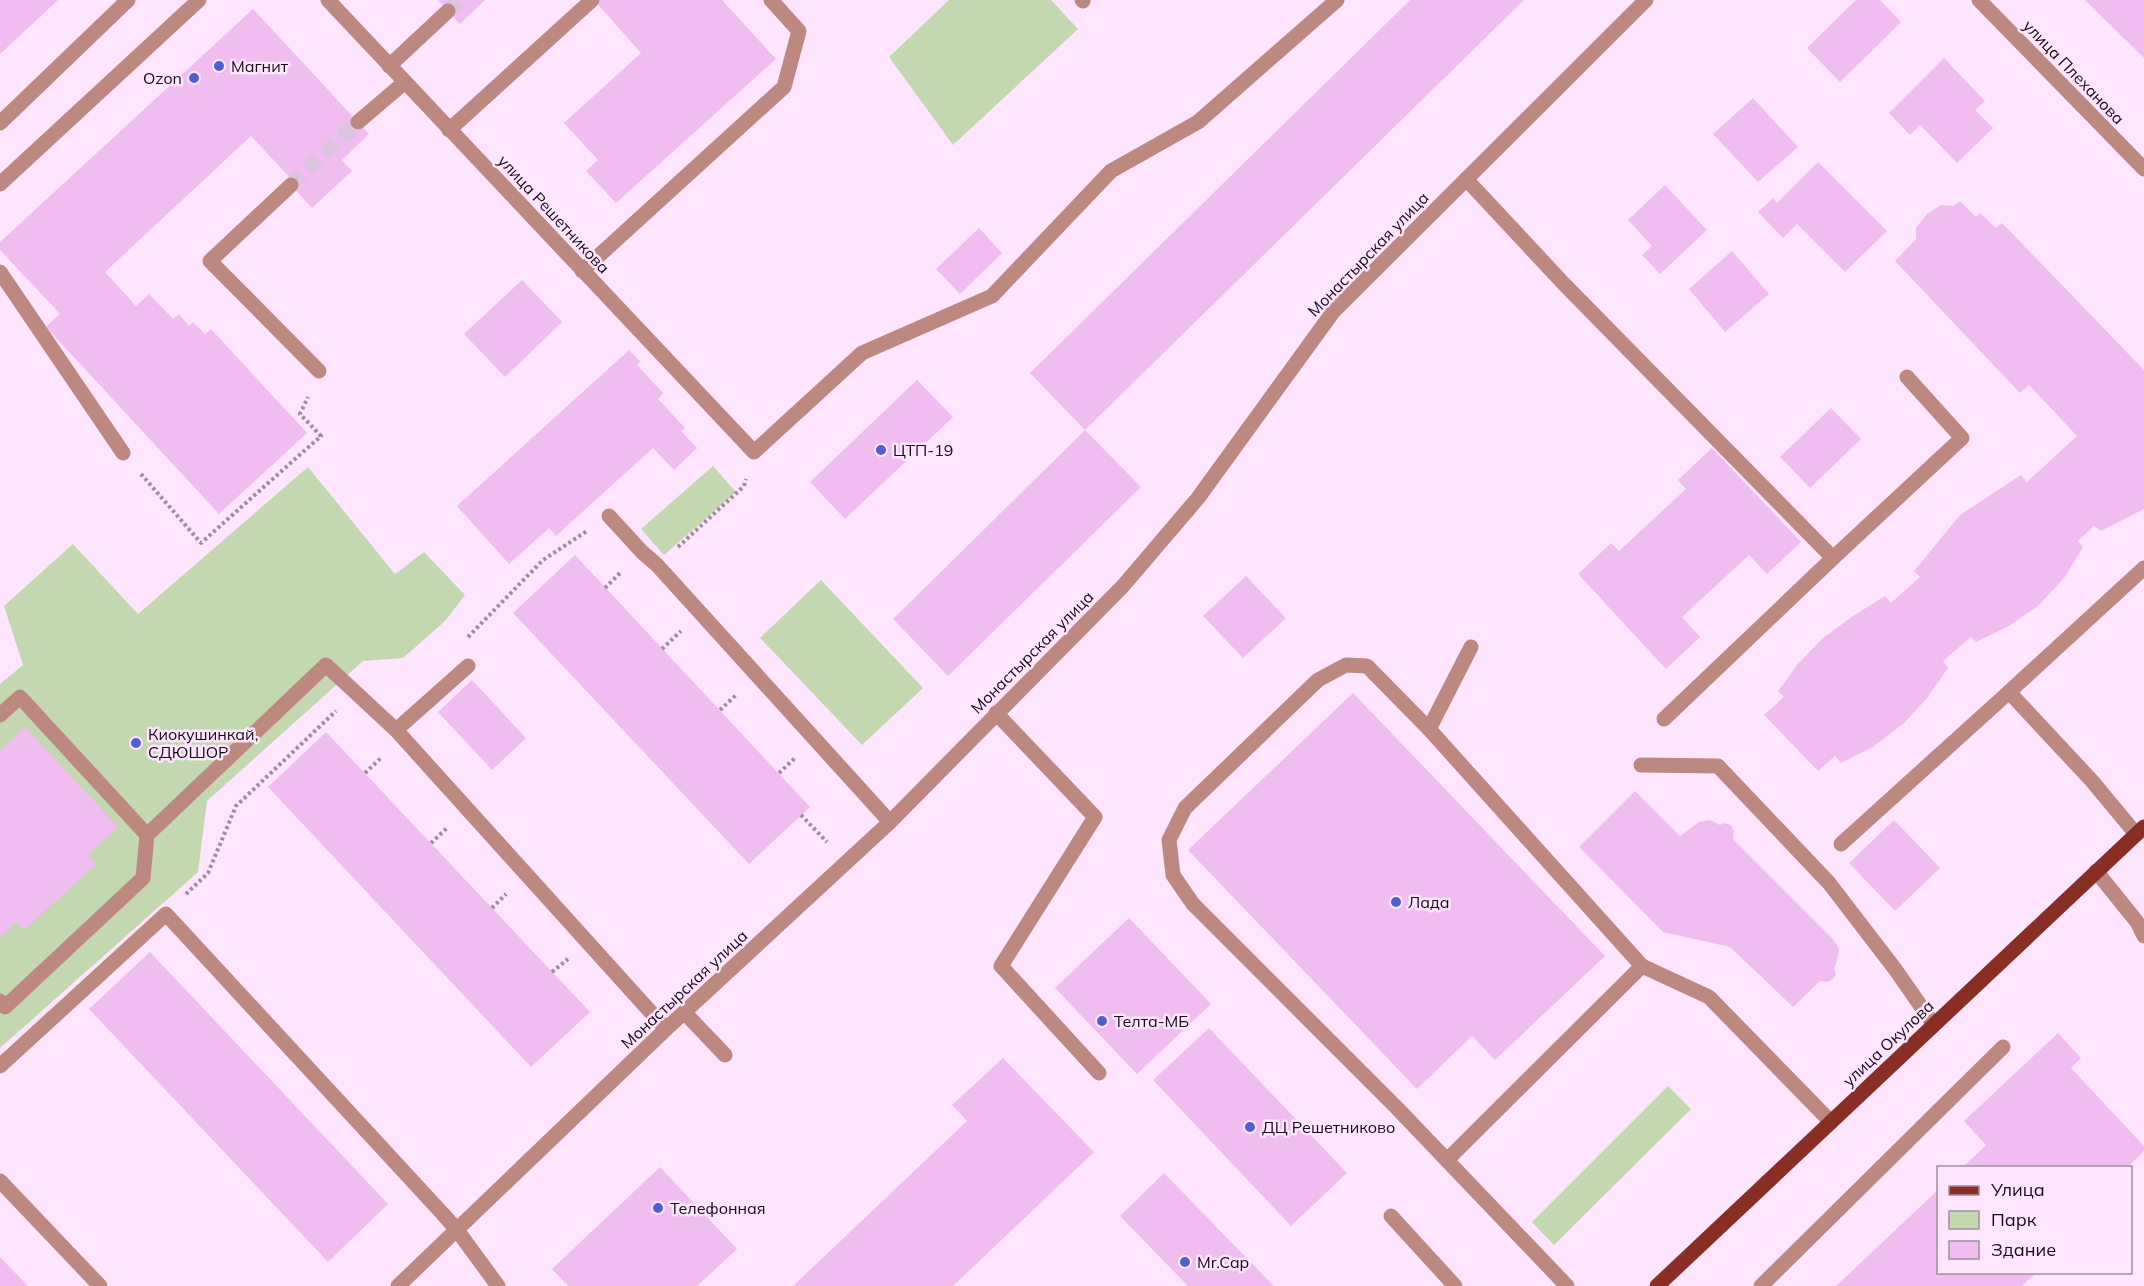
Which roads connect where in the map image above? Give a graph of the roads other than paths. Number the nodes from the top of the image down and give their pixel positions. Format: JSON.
{"nodes":[{"id":1,"x":128,"y":0,"type":"edge"},
{"id":2,"x":199,"y":0,"type":"edge"},
{"id":3,"x":328,"y":0,"type":"edge"},
{"id":4,"x":592,"y":0,"type":"edge"},
{"id":5,"x":771,"y":0,"type":"edge"},
{"id":6,"x":1337,"y":0,"type":"edge"},
{"id":7,"x":1646,"y":0,"type":"edge"},
{"id":8,"x":1979,"y":0,"type":"edge"},
{"id":9,"x":448,"y":11,"type":"tunnel mouth"},
{"id":10,"x":390,"y":66,"type":"junction"},
{"id":11,"x":405,"y":82,"type":"junction"},
{"id":12,"x":358,"y":122,"type":"tunnel mouth"},
{"id":13,"x":0,"y":123,"type":"edge"},
{"id":14,"x":449,"y":129,"type":"junction"},
{"id":15,"x":2144,"y":170,"type":"edge"},
{"id":16,"x":1466,"y":179,"type":"junction"},
{"id":17,"x":0,"y":184,"type":"edge"},
{"id":18,"x":291,"y":185,"type":"tunnel mouth"},
{"id":19,"x":582,"y":271,"type":"junction"},
{"id":20,"x":0,"y":272,"type":"edge"},
{"id":21,"x":318,"y":371,"type":"road end"},
{"id":22,"x":1907,"y":377,"type":"dead end"},
{"id":23,"x":123,"y":453,"type":"road end"},
{"id":24,"x":609,"y":516,"type":"road end"},
{"id":25,"x":1833,"y":558,"type":"junction"},
{"id":26,"x":2144,"y":568,"type":"edge"},
{"id":27,"x":1471,"y":647,"type":"dead end"},
{"id":28,"x":468,"y":666,"type":"dead end"},
{"id":29,"x":2009,"y":692,"type":"junction"},
{"id":30,"x":996,"y":713,"type":"junction"},
{"id":31,"x":0,"y":715,"type":"edge"},
{"id":32,"x":1664,"y":719,"type":"dead end"},
{"id":33,"x":1429,"y":729,"type":"junction"},
{"id":34,"x":396,"y":730,"type":"junction"},
{"id":35,"x":1641,"y":765,"type":"dead end"},
{"id":36,"x":890,"y":822,"type":"junction"},
{"id":37,"x":2140,"y":830,"type":"edge"},
{"id":38,"x":147,"y":835,"type":"junction"},
{"id":39,"x":1841,"y":844,"type":"dead end"},
{"id":40,"x":2096,"y":871,"type":"junction"},
{"id":41,"x":2144,"y":936,"type":"edge"},
{"id":42,"x":1642,"y":966,"type":"junction"},
{"id":43,"x":0,"y":1001,"type":"edge"},
{"id":44,"x":685,"y":1013,"type":"junction"},
{"id":45,"x":1934,"y":1025,"type":"junction"},
{"id":46,"x":666,"y":1029,"type":"junction"},
{"id":47,"x":2003,"y":1047,"type":"dead end"},
{"id":48,"x":725,"y":1055,"type":"dead end"},
{"id":49,"x":0,"y":1066,"type":"edge"},
{"id":50,"x":1098,"y":1073,"type":"dead end"},
{"id":51,"x":1831,"y":1122,"type":"junction"},
{"id":52,"x":1447,"y":1160,"type":"junction"},
{"id":53,"x":0,"y":1181,"type":"edge"},
{"id":54,"x":1391,"y":1216,"type":"dead end"},
{"id":55,"x":457,"y":1230,"type":"junction"},
{"id":56,"x":100,"y":1286,"type":"edge"},
{"id":57,"x":398,"y":1286,"type":"edge"},
{"id":58,"x":498,"y":1286,"type":"edge"},
{"id":59,"x":1455,"y":1286,"type":"edge"},
{"id":60,"x":1567,"y":1286,"type":"edge"},
{"id":61,"x":1657,"y":1286,"type":"edge"},
{"id":62,"x":1761,"y":1286,"type":"edge"}],
"edges":[{"from":1,"to":13,"type":"street"},
{"from":2,"to":17,"type":"street"},
{"from":3,"to":10,"type":"street","name":"улица Решетникова"},
{"from":4,"to":14,"type":"street"},
{"from":5,"to":19,"type":"street"},
{"from":6,"to":19,"type":"street","name":"улица Решетникова"},
{"from":7,"to":16,"type":"street","name":"Монастырская улица"},
{"from":8,"to":15,"type":"street","name":"улица Плеханова"},
{"from":9,"to":10,"type":"street"},
{"from":10,"to":11,"type":"street","name":"улица Решетникова"},
{"from":11,"to":12,"type":"street"},
{"from":11,"to":14,"type":"street","name":"улица Решетникова"},
{"from":14,"to":19,"type":"street","name":"улица Решетникова"},
{"from":16,"to":25,"type":"street"},
{"from":16,"to":30,"type":"street","name":"Монастырская улица"},
{"from":18,"to":21,"type":"street"},
{"from":20,"to":23,"type":"street"},
{"from":22,"to":25,"type":"street"},
{"from":24,"to":36,"type":"street"},
{"from":25,"to":32,"type":"street"},
{"from":26,"to":29,"type":"street"},
{"from":27,"to":33,"type":"street"},
{"from":28,"to":34,"type":"street"},
{"from":29,"to":37,"type":"street"},
{"from":29,"to":39,"type":"street"},
{"from":30,"to":36,"type":"street","name":"Монастырская улица"},
{"from":30,"to":50,"type":"street"},
{"from":31,"to":38,"type":"street"},
{"from":33,"to":42,"type":"street"},
{"from":33,"to":52,"type":"street"},
{"from":34,"to":38,"type":"street"},
{"from":34,"to":46,"type":"street"},
{"from":35,"to":45,"type":"street"},
{"from":36,"to":44,"type":"street","name":"Монастырская улица"},
{"from":37,"to":40,"type":"main road","name":"улица Окулова"},
{"from":38,"to":43,"type":"street"},
{"from":40,"to":41,"type":"street"},
{"from":40,"to":45,"type":"main road","name":"улица Окулова"},
{"from":42,"to":51,"type":"street"},
{"from":42,"to":52,"type":"street"},
{"from":44,"to":46,"type":"street","name":"Монастырская улица"},
{"from":44,"to":48,"type":"street"},
{"from":45,"to":51,"type":"main road","name":"улица Окулова"},
{"from":46,"to":55,"type":"street","name":"Монастырская улица"},
{"from":47,"to":62,"type":"street"},
{"from":49,"to":55,"type":"street"},
{"from":51,"to":61,"type":"main road","name":"улица Окулова"},
{"from":52,"to":60,"type":"street"},
{"from":53,"to":56,"type":"street"},
{"from":54,"to":59,"type":"street"},
{"from":55,"to":57,"type":"street","name":"Монастырская улица"},
{"from":55,"to":58,"type":"street"}]}
